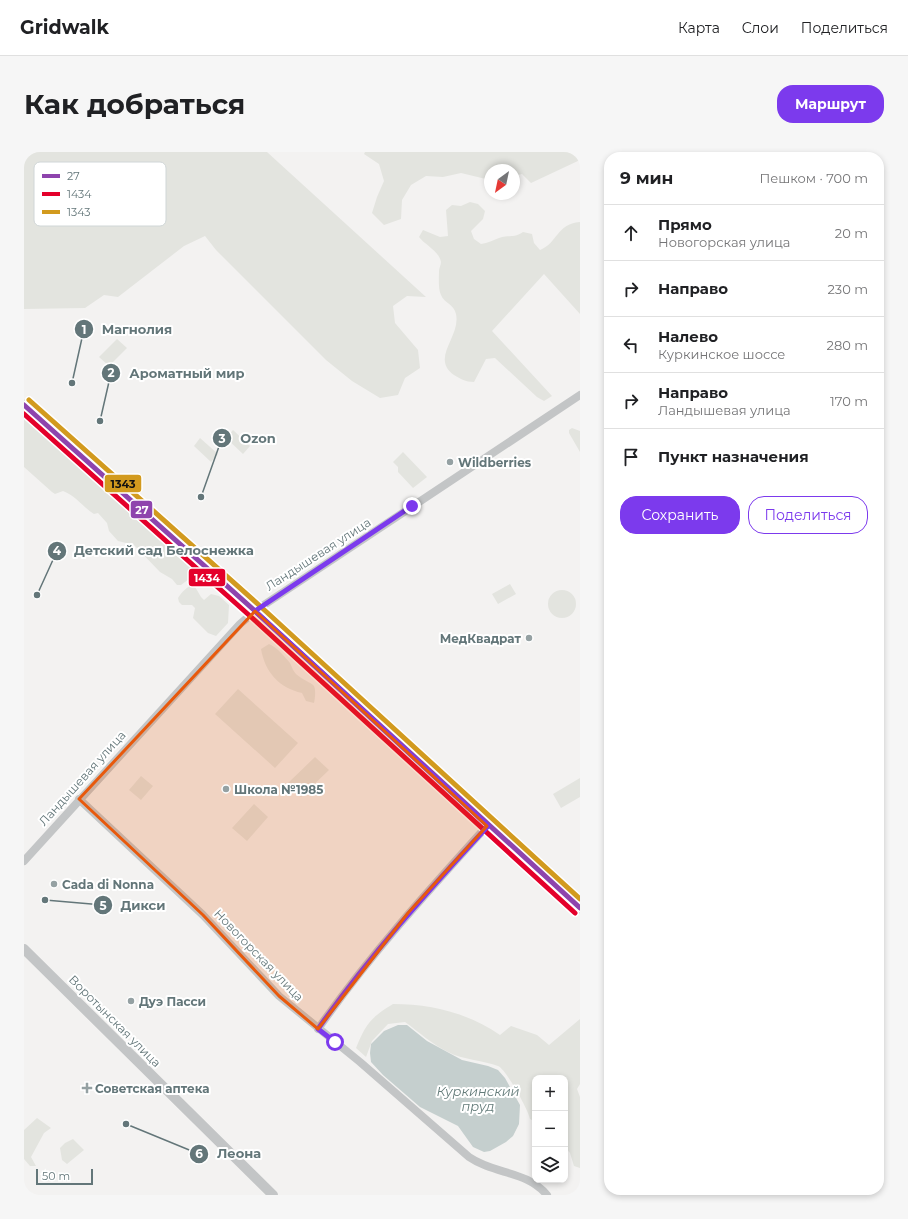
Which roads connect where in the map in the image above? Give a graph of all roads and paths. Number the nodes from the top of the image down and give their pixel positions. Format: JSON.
{"nodes":[{"id":1,"x":580,"y":395,"type":"edge"},
{"id":2,"x":24,"y":405,"type":"edge"},
{"id":3,"x":255,"y":611,"type":"junction"},
{"id":4,"x":79,"y":799,"type":"junction"},
{"id":5,"x":488,"y":826,"type":"junction"},
{"id":6,"x":24,"y":861,"type":"edge"},
{"id":7,"x":580,"y":908,"type":"edge"},
{"id":8,"x":24,"y":949,"type":"edge"},
{"id":9,"x":318,"y":1029,"type":"junction"},
{"id":10,"x":273,"y":1195,"type":"edge"},
{"id":11,"x":547,"y":1195,"type":"edge"}],
"edges":[{"from":1,"to":3,"type":"street","name":"Ландышевая улица"},
{"from":2,"to":3,"type":"main road"},
{"from":3,"to":4,"type":"street","name":"Ландышевая улица"},
{"from":3,"to":5,"type":"main road"},
{"from":4,"to":6,"type":"street","name":"Ландышевая улица"},
{"from":4,"to":9,"type":"street","name":"Новогорская улица"},
{"from":5,"to":7,"type":"main road"},
{"from":5,"to":9,"type":"street"},
{"from":8,"to":10,"type":"street","name":"Воротынская улица"},
{"from":9,"to":11,"type":"street","name":"Новогорская улица"}]}
